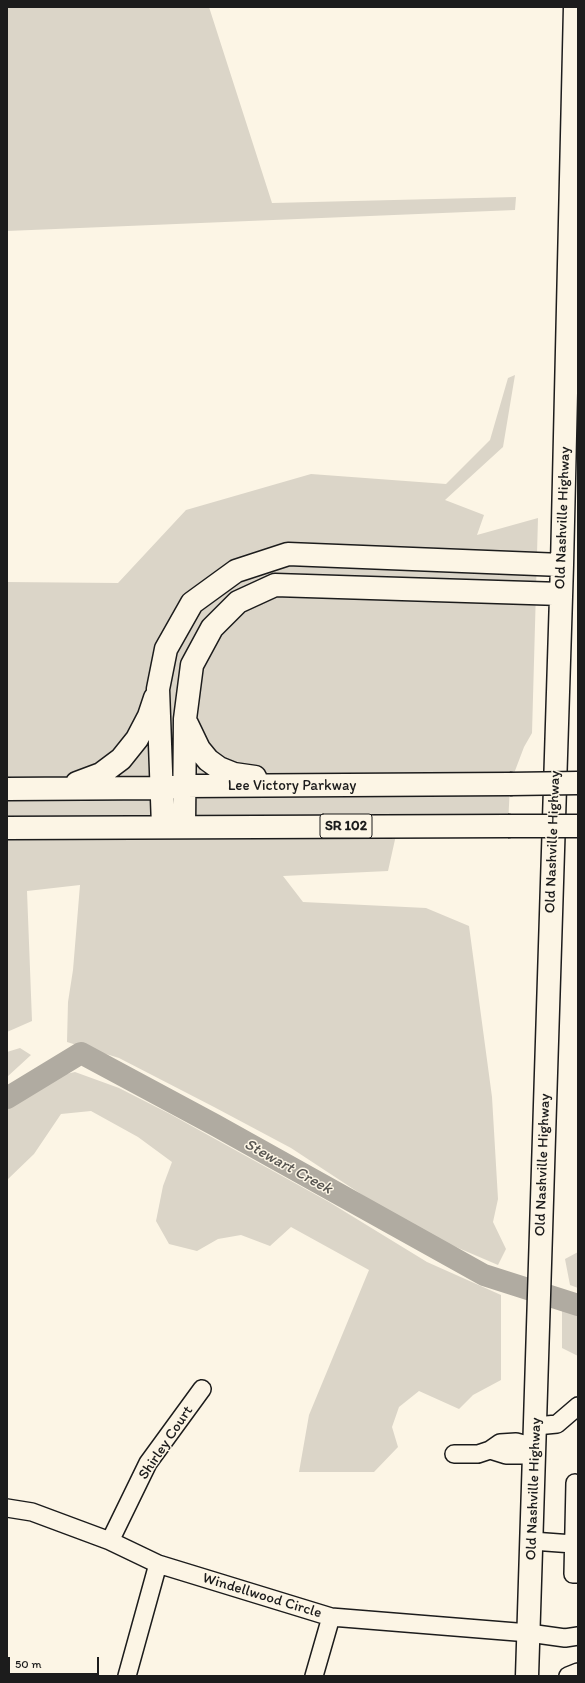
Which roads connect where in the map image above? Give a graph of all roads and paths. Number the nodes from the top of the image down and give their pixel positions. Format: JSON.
{"nodes":[{"id":1,"x":575,"y":7,"type":"edge"},
{"id":2,"x":562,"y":565,"type":"junction"},
{"id":3,"x":560,"y":594,"type":"junction"},
{"id":4,"x":158,"y":689,"type":"junction"},
{"id":5,"x":185,"y":719,"type":"junction"},
{"id":6,"x":578,"y":783,"type":"edge"},
{"id":7,"x":399,"y":785,"type":"junction"},
{"id":8,"x":184,"y":786,"type":"junction"},
{"id":9,"x":64,"y":788,"type":"junction"},
{"id":10,"x":162,"y":788,"type":"junction"},
{"id":11,"x":7,"y":789,"type":"edge"},
{"id":12,"x":173,"y":826,"type":"junction"},
{"id":13,"x":578,"y":826,"type":"edge"},
{"id":14,"x":7,"y":828,"type":"edge"},
{"id":15,"x":202,"y":1389,"type":"dead end"},
{"id":16,"x":578,"y":1406,"type":"edge"},
{"id":17,"x":536,"y":1426,"type":"junction"},
{"id":18,"x":535,"y":1451,"type":"junction"},
{"id":19,"x":454,"y":1454,"type":"dead end"},
{"id":20,"x":575,"y":1483,"type":"dead end"},
{"id":21,"x":7,"y":1508,"type":"edge"},
{"id":22,"x":532,"y":1541,"type":"junction"},
{"id":23,"x":110,"y":1542,"type":"junction"},
{"id":24,"x":573,"y":1544,"type":"junction"},
{"id":25,"x":158,"y":1564,"type":"junction"},
{"id":26,"x":578,"y":1574,"type":"edge"},
{"id":27,"x":331,"y":1617,"type":"junction"},
{"id":28,"x":529,"y":1633,"type":"junction"},
{"id":29,"x":578,"y":1636,"type":"edge"},
{"id":30,"x":578,"y":1672,"type":"edge"},
{"id":31,"x":127,"y":1676,"type":"edge"},
{"id":32,"x":314,"y":1676,"type":"edge"},
{"id":33,"x":527,"y":1676,"type":"edge"},
{"id":34,"x":568,"y":1676,"type":"edge"}],
"edges":[{"from":1,"to":2,"type":"main road","name":"Old Nashville Highway"},
{"from":2,"to":3,"type":"main road","name":"Old Nashville Highway"},
{"from":2,"to":4,"type":"main road"},
{"from":3,"to":5,"type":"main road"},
{"from":3,"to":17,"type":"main road","name":"Old Nashville Highway"},
{"from":4,"to":9,"type":"main road"},
{"from":4,"to":10,"type":"main road"},
{"from":5,"to":7,"type":"main road"},
{"from":5,"to":8,"type":"main road"},
{"from":6,"to":7,"type":"main road","name":"Lee Victory Parkway","bridge":true},
{"from":7,"to":8,"type":"main road","name":"Lee Victory Parkway"},
{"from":8,"to":10,"type":"main road","name":"Lee Victory Parkway"},
{"from":8,"to":12,"type":"main road"},
{"from":9,"to":10,"type":"main road","name":"Lee Victory Parkway"},
{"from":9,"to":11,"type":"main road","name":"Lee Victory Parkway"},
{"from":10,"to":12,"type":"main road"},
{"from":12,"to":13,"type":"main road","number":"SR 102","bridge":true},
{"from":12,"to":14,"type":"main road","number":"SR 102"},
{"from":15,"to":23,"type":"street","name":"Shirley Court"},
{"from":16,"to":17,"type":"street"},
{"from":17,"to":18,"type":"main road","name":"Old Nashville Highway"},
{"from":18,"to":19,"type":"street"},
{"from":18,"to":22,"type":"main road","name":"Old Nashville Highway"},
{"from":20,"to":24,"type":"street"},
{"from":21,"to":23,"type":"street","name":"Windellwood Circle"},
{"from":22,"to":24,"type":"street"},
{"from":22,"to":28,"type":"main road","name":"Old Nashville Highway"},
{"from":23,"to":25,"type":"street","name":"Windellwood Circle"},
{"from":24,"to":26,"type":"street"},
{"from":25,"to":27,"type":"street","name":"Windellwood Circle"},
{"from":25,"to":31,"type":"street"},
{"from":27,"to":28,"type":"street","name":"Windellwood Circle"},
{"from":27,"to":32,"type":"street"},
{"from":28,"to":29,"type":"street","name":"Windellwood Circle"},
{"from":28,"to":33,"type":"main road","name":"Old Nashville Highway"},
{"from":30,"to":34,"type":"street"}]}
